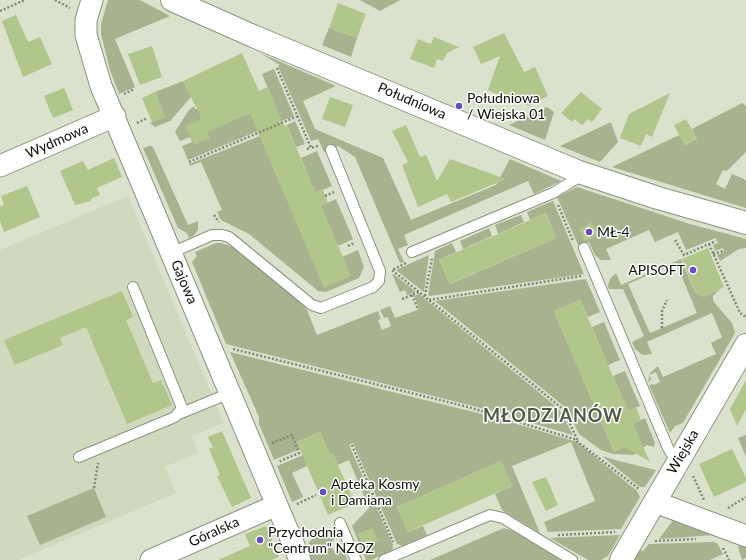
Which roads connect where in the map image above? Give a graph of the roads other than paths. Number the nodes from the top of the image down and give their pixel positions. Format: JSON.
{"nodes":[{"id":1,"x":172,"y":0,"type":"edge"},
{"id":2,"x":81,"y":5,"type":"edge"},
{"id":3,"x":115,"y":116,"type":"junction"},
{"id":4,"x":326,"y":151,"type":"road end"},
{"id":5,"x":0,"y":166,"type":"edge"},
{"id":6,"x":585,"y":174,"type":"junction"},
{"id":7,"x":746,"y":224,"type":"edge"},
{"id":8,"x":580,"y":248,"type":"road end"},
{"id":9,"x":412,"y":252,"type":"dead end"},
{"id":10,"x":171,"y":253,"type":"junction"},
{"id":11,"x":134,"y":287,"type":"dead end"},
{"id":12,"x":746,"y":345,"type":"edge"},
{"id":13,"x":230,"y":393,"type":"junction"},
{"id":14,"x":179,"y":414,"type":"junction"},
{"id":15,"x":79,"y":457,"type":"dead end"},
{"id":16,"x":684,"y":467,"type":"junction"},
{"id":17,"x":648,"y":495,"type":"junction"},
{"id":18,"x":284,"y":506,"type":"junction"},
{"id":19,"x":340,"y":523,"type":"dead end"},
{"id":20,"x":745,"y":533,"type":"edge"},
{"id":21,"x":151,"y":560,"type":"edge"},
{"id":22,"x":300,"y":560,"type":"edge"},
{"id":23,"x":356,"y":560,"type":"edge"},
{"id":24,"x":384,"y":560,"type":"edge"},
{"id":25,"x":572,"y":560,"type":"edge"},
{"id":26,"x":621,"y":560,"type":"edge"}],
"edges":[{"from":1,"to":6,"type":"street","name":"Południowa"},
{"from":2,"to":3,"type":"street","name":"Gajowa"},
{"from":3,"to":5,"type":"street","name":"Wydmowa"},
{"from":3,"to":10,"type":"street","name":"Gajowa"},
{"from":4,"to":10,"type":"lane"},
{"from":6,"to":7,"type":"street","name":"Południowa"},
{"from":6,"to":9,"type":"lane"},
{"from":8,"to":16,"type":"lane"},
{"from":10,"to":13,"type":"street","name":"Gajowa"},
{"from":11,"to":14,"type":"lane"},
{"from":12,"to":16,"type":"street","name":"Wiejska"},
{"from":13,"to":14,"type":"lane"},
{"from":13,"to":18,"type":"street","name":"Gajowa"},
{"from":14,"to":15,"type":"lane"},
{"from":16,"to":17,"type":"street","name":"Wiejska"},
{"from":17,"to":20,"type":"street"},
{"from":17,"to":26,"type":"street","name":"Wiejska"},
{"from":18,"to":21,"type":"street","name":"Góralska"},
{"from":18,"to":22,"type":"street","name":"Gajowa"},
{"from":19,"to":23,"type":"lane"},
{"from":24,"to":25,"type":"lane"}]}
